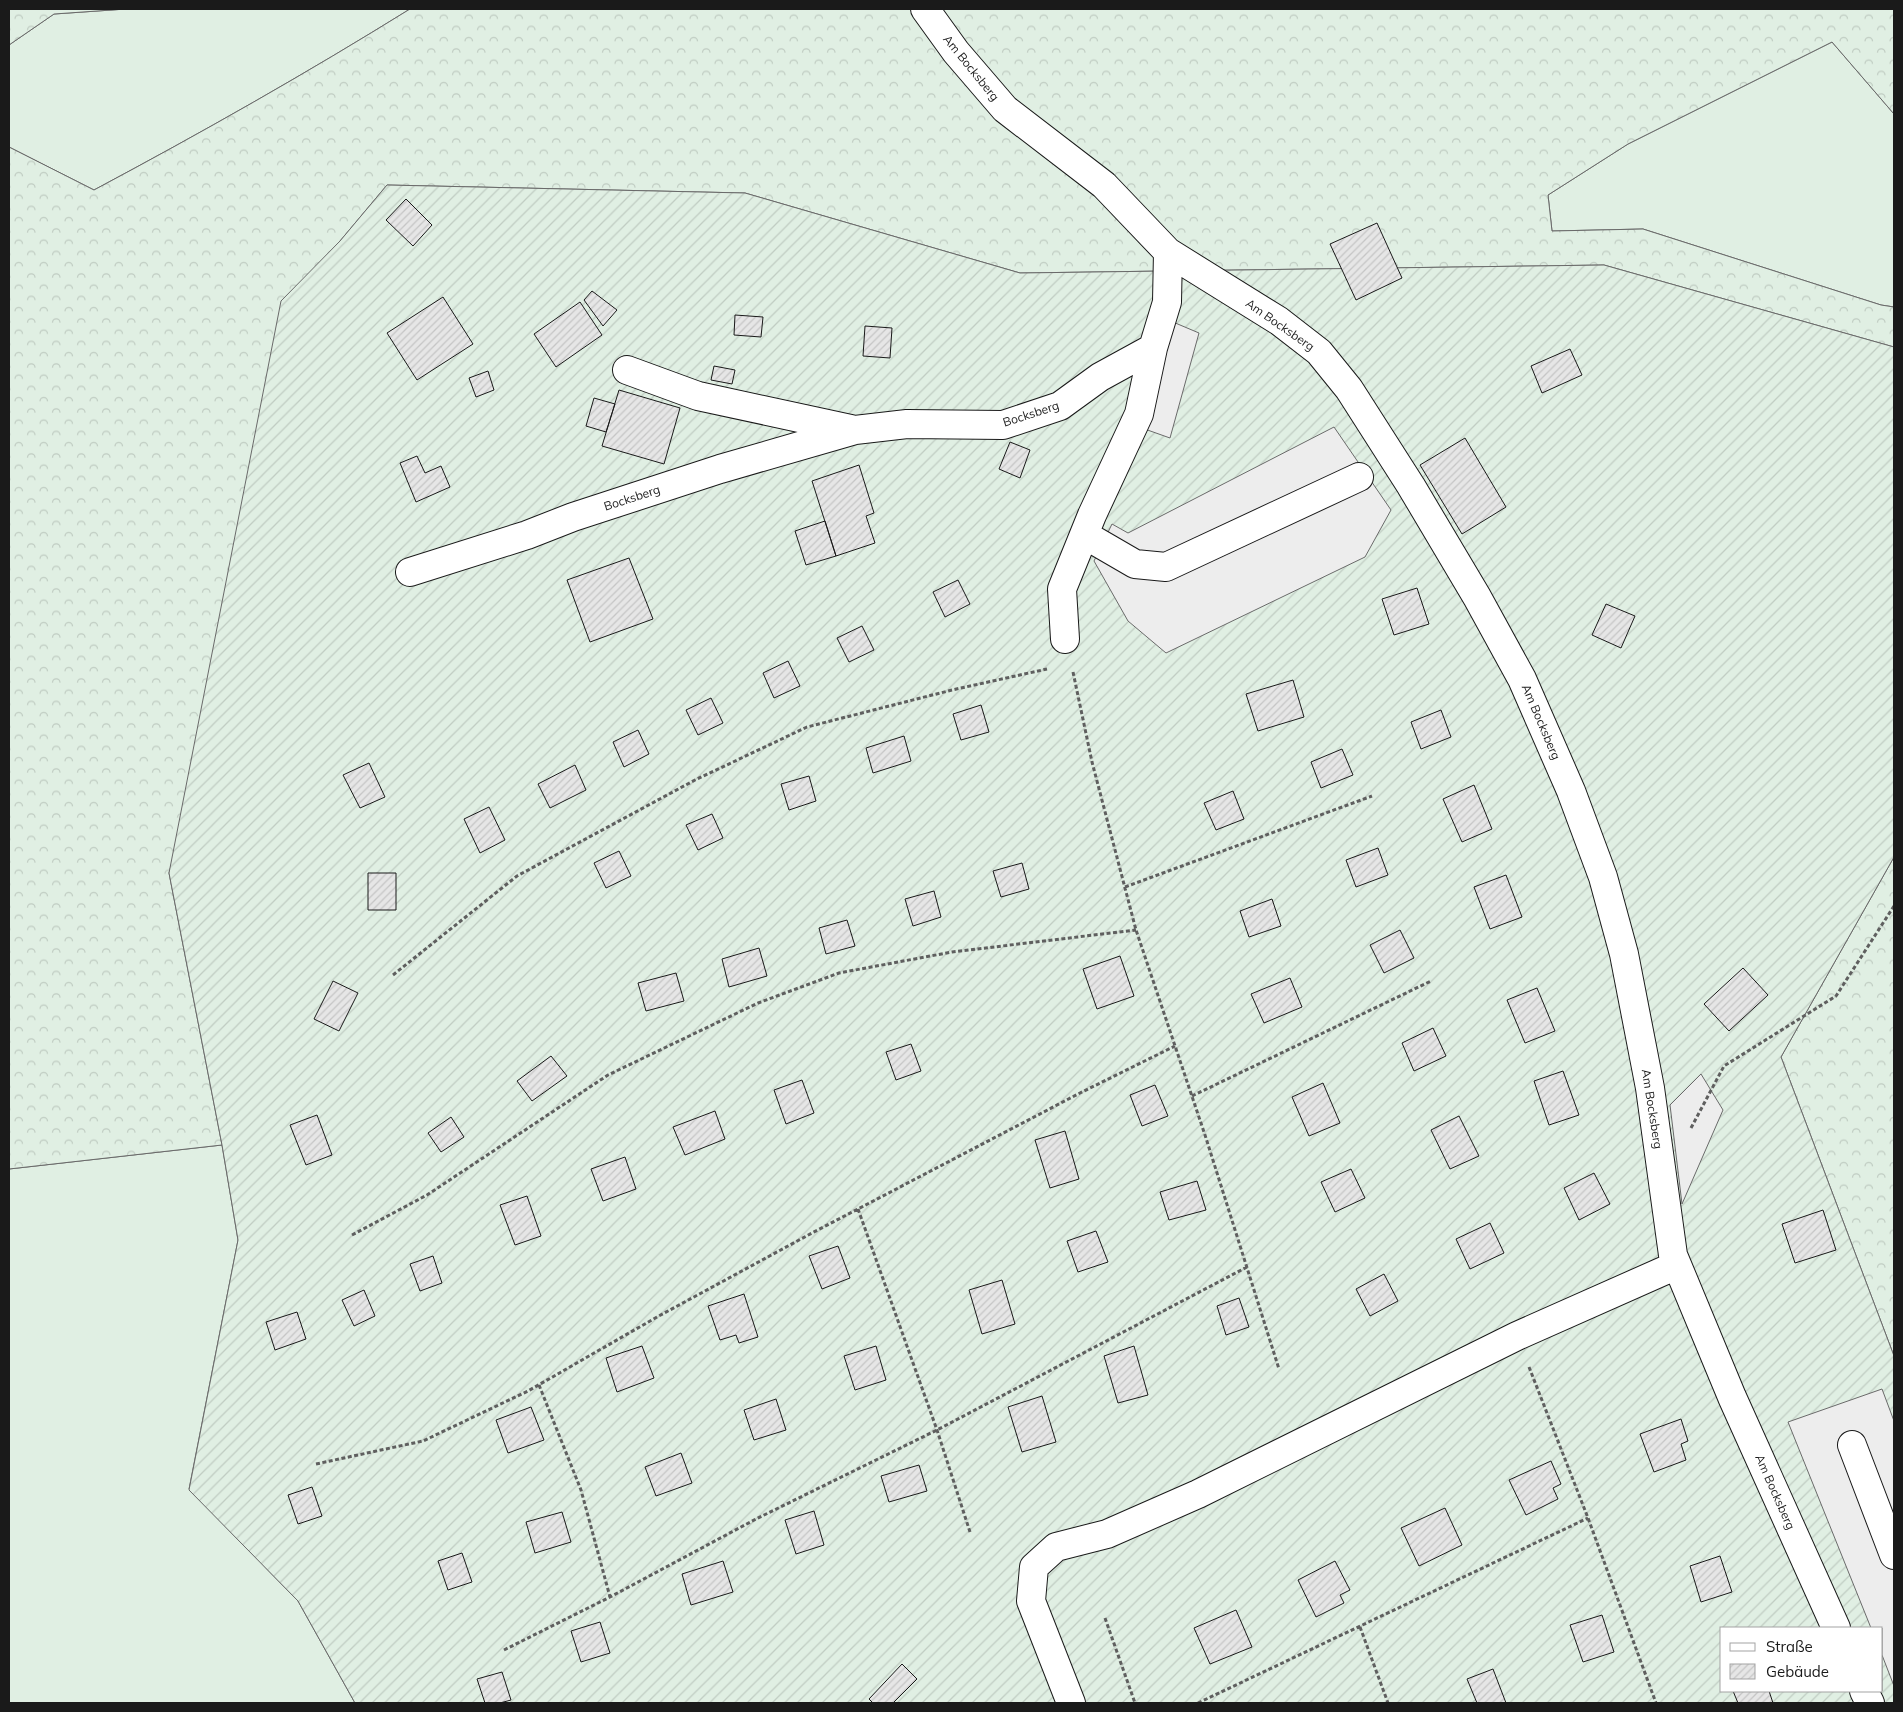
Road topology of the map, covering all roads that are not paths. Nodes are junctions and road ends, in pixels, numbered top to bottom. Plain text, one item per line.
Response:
1 (925, 9) edge
2 (1168, 252) junction
3 (1153, 348) junction
4 (627, 370) dead end
5 (855, 430) junction
6 (1359, 477) dead end
7 (1085, 535) junction
8 (410, 572) dead end
9 (1068, 652) road end
10 (1677, 1265) junction
11 (1852, 1445) dead end
12 (1894, 1555) edge
13 (1836, 1627) edge
14 (1071, 1703) edge

1 - 2 street, Am Bocksberg
2 - 3 street
2 - 10 street, Am Bocksberg
3 - 5 street, Bocksberg
3 - 7 street
4 - 5 street, Bocksberg
5 - 8 street, Bocksberg
6 - 7 street
7 - 9 street
10 - 13 street, Am Bocksberg
10 - 14 street
11 - 12 street

